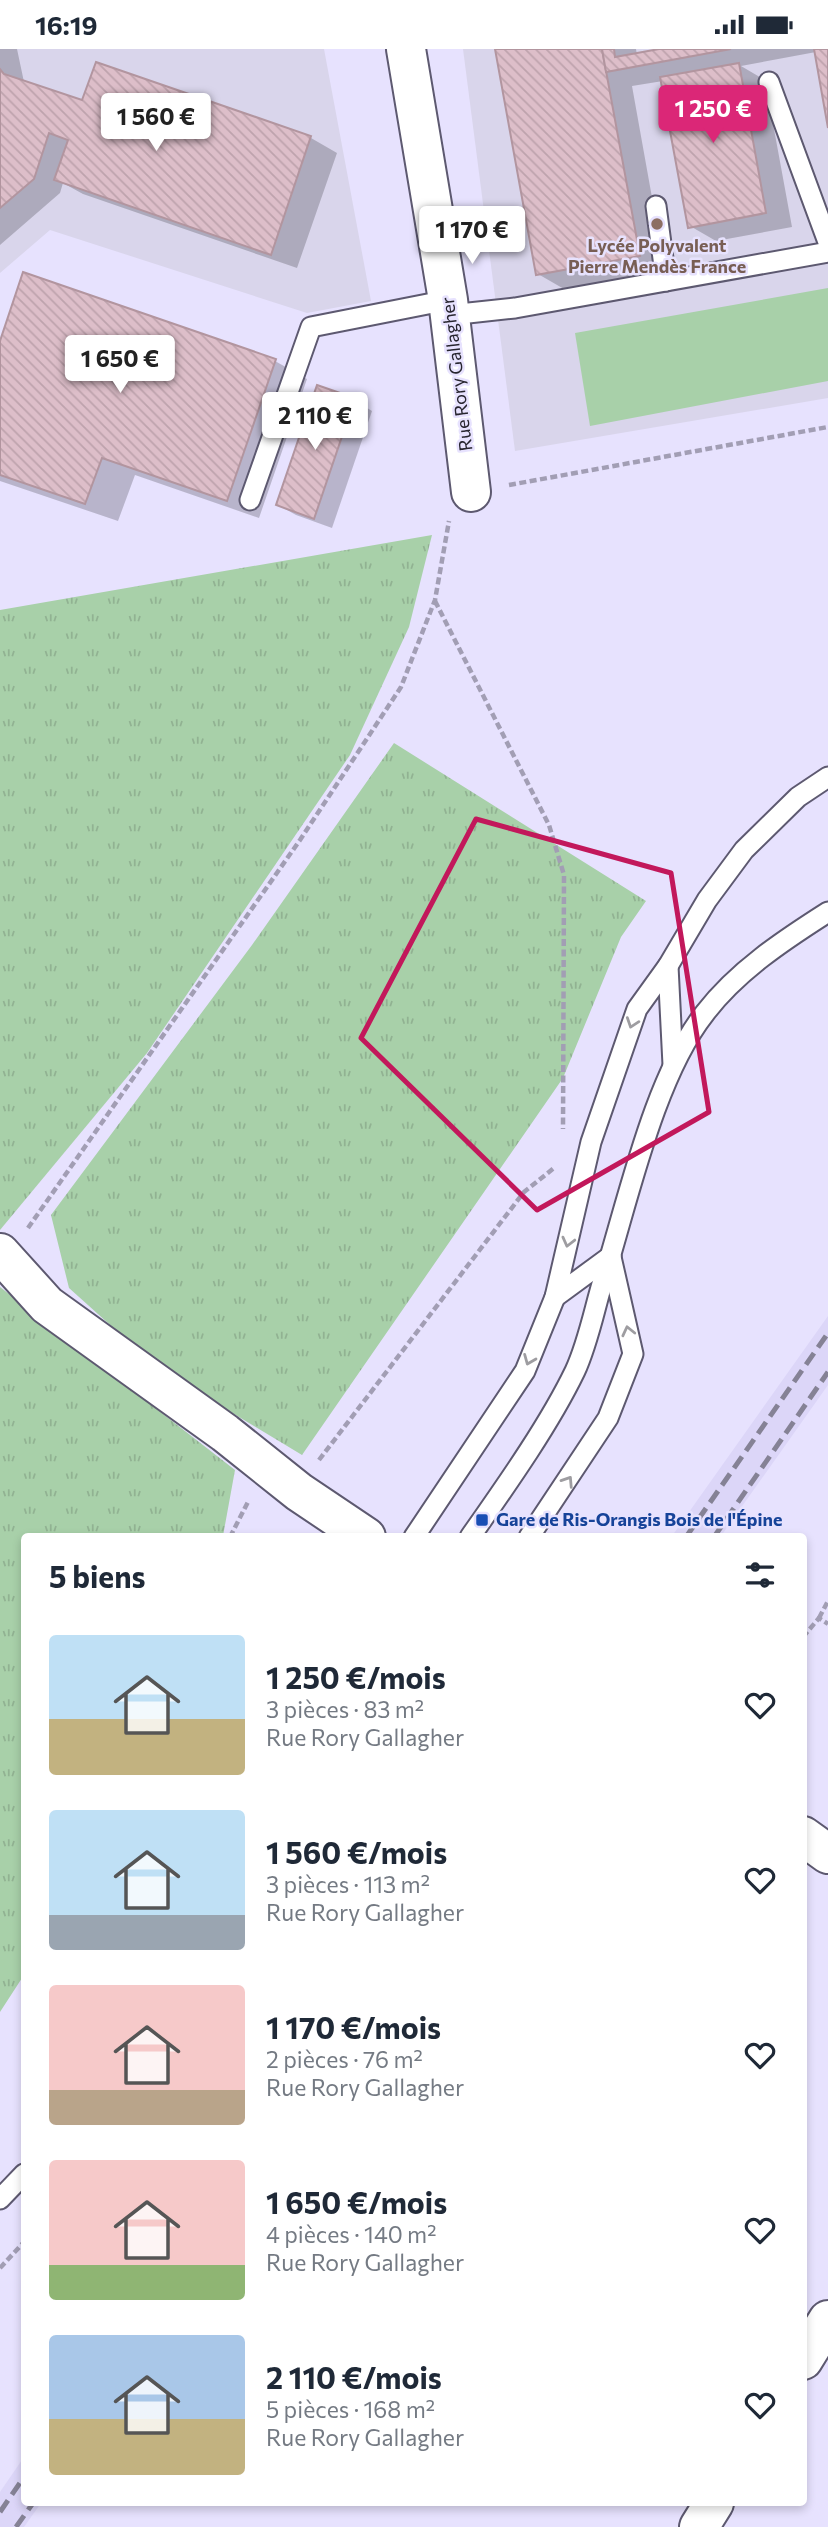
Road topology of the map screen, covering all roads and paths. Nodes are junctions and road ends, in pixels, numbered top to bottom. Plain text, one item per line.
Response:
1 (405, 49) edge
2 (769, 82) dead end
3 (656, 206) dead end
4 (828, 242) edge
5 (828, 252) edge
6 (666, 281) junction
7 (449, 308) junction
8 (828, 428) edge
9 (471, 492) junction
10 (250, 499) dead end
11 (435, 600) junction
12 (828, 776) edge
13 (828, 912) edge
14 (668, 966) junction
15 (673, 1066) junction
16 (564, 1133) dead end
17 (561, 1162) dead end
18 (3, 1256) edge
19 (611, 1256) junction
20 (555, 1297) junction
21 (299, 1492) junction
22 (360, 1533) edge
23 (417, 1533) edge
24 (473, 1533) edge
25 (532, 1533) edge
26 (828, 1601) edge
27 (819, 1618) junction
28 (828, 1624) edge
29 (807, 1632) edge
30 (807, 1839) edge
31 (828, 1854) edge
32 (21, 2177) edge
33 (0, 2199) edge
34 (21, 2245) edge
35 (0, 2268) edge
36 (828, 2320) edge
37 (807, 2354) edge
38 (712, 2506) edge
39 (699, 2527) edge

1 - 7 street, Rue Rory Gallagher
2 - 4 lane
3 - 6 lane
5 - 6 lane
6 - 7 lane
7 - 9 street, Rue Rory Gallagher
7 - 10 lane
8 - 9 path
9 - 11 path
11 - 16 path
11 - 18 path
12 - 14 lane
13 - 15 lane
14 - 15 lane
14 -> 20 lane
15 - 19 lane
17 - 21 path
18 - 21 street
19 - 20 lane
19 - 24 lane
25 -> 19 lane
20 -> 23 lane
21 - 22 street
26 - 27 path
27 - 28 path
27 - 29 path
30 - 31 street
32 - 33 lane
34 - 35 path
36 - 37 street
38 - 39 street

